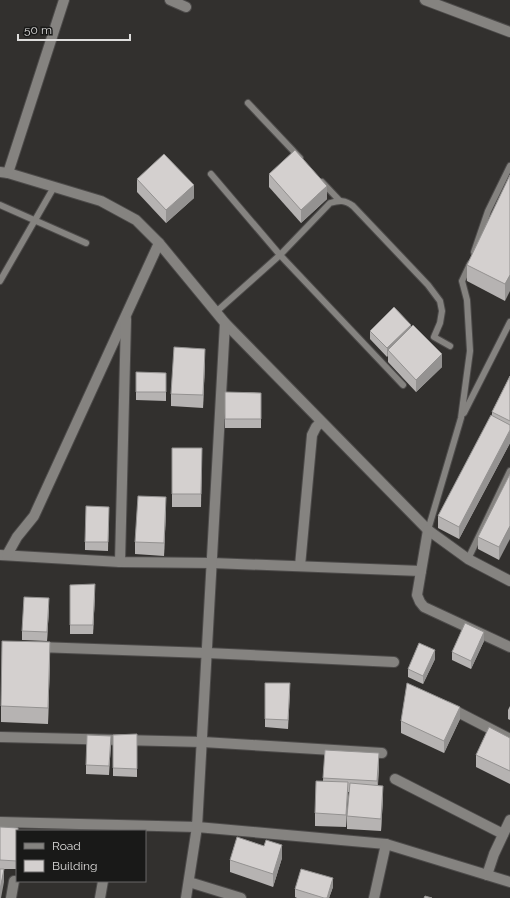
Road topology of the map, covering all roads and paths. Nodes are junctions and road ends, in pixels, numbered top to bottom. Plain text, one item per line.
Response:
1 (64, 0) edge
2 (170, 0) edge
3 (425, 0) edge
4 (186, 7) dead end
5 (510, 32) edge
6 (248, 103) dead end
7 (307, 166) edge
8 (510, 166) edge
9 (4, 172) edge
10 (211, 174) dead end
11 (318, 177) edge
12 (54, 187) junction
13 (339, 200) junction
14 (0, 205) edge
15 (35, 221) junction
16 (159, 243) junction
17 (86, 244) dead end
18 (280, 255) junction
19 (0, 281) edge
20 (216, 312) junction
21 (126, 313) junction
22 (510, 322) edge
23 (225, 323) junction
24 (450, 346) dead end
25 (402, 385) dead end
26 (461, 418) junction
27 (321, 422) junction
28 (510, 470) edge
29 (428, 530) junction
30 (4, 555) edge
31 (468, 559) junction
32 (120, 562) junction
33 (212, 563) junction
34 (300, 566) junction
35 (421, 571) junction
36 (510, 581) edge
37 (32, 647) edge
38 (510, 647) edge
39 (207, 652) junction
40 (394, 662) dead end
41 (440, 703) edge
42 (0, 737) edge
43 (510, 739) edge
44 (203, 742) junction
45 (382, 753) dead end
46 (395, 779) dead end
47 (510, 820) edge
48 (0, 822) edge
49 (197, 827) junction
50 (503, 834) junction
51 (386, 844) junction
52 (487, 875) junction
53 (14, 881) dead end
54 (103, 882) edge
55 (189, 882) junction
56 (510, 882) edge
57 (11, 898) edge
58 (100, 898) edge
59 (186, 898) edge
60 (241, 898) edge
61 (374, 898) edge

1 - 9 street
2 - 4 street
3 - 5 street
6 - 7 lane
8 - 26 lane
9 - 12 street
10 - 18 lane
11 - 13 lane
12 - 15 lane
12 - 16 street
13 - 18 lane
13 - 24 lane
14 - 15 lane
15 - 17 lane
15 - 19 lane
16 - 20 street
16 - 21 street
18 - 20 lane
18 - 25 lane
20 - 23 street
21 - 30 street
21 - 32 street
22 - 26 lane
23 - 27 street
23 - 33 street
26 - 29 lane
27 - 29 street
27 - 34 street
28 - 31 lane
29 - 31 street
29 - 35 street
30 - 32 street
31 - 36 street
32 - 33 street
33 - 34 street
33 - 39 street
34 - 35 street
35 - 38 street
37 - 39 street
39 - 40 street
39 - 44 street
41 - 43 street
42 - 44 street
44 - 45 street
44 - 49 street
46 - 50 street
47 - 50 street
48 - 49 street
49 - 51 street
49 - 55 street
50 - 52 street
51 - 52 street
51 - 61 street
52 - 56 street
53 - 57 street
54 - 58 street
55 - 59 street
55 - 60 street

